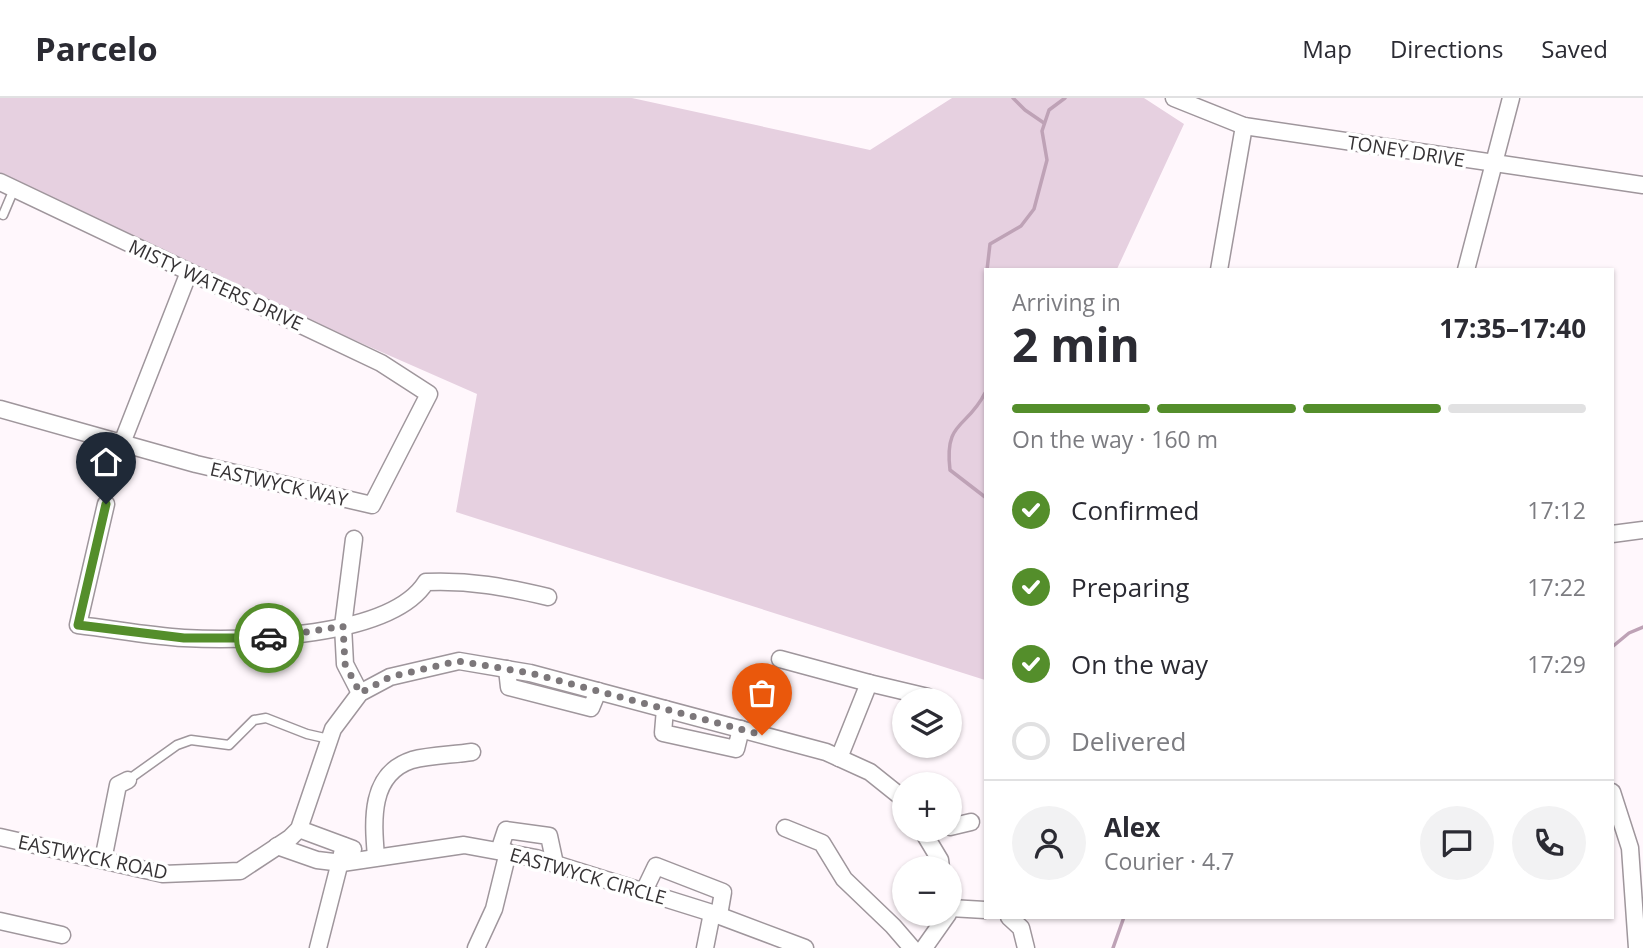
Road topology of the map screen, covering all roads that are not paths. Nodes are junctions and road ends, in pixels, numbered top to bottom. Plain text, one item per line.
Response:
1 (1174, 98) edge
2 (1511, 98) edge
3 (1244, 126) junction
4 (1492, 164) junction
5 (7, 185) edge
6 (1643, 185) edge
7 (3, 215) dead end
8 (1219, 268) edge
9 (1466, 268) edge
10 (189, 272) junction
11 (429, 394) joint
12 (0, 410) edge
13 (122, 443) junction
14 (106, 504) dead end
15 (1643, 530) edge
16 (1614, 534) edge
17 (354, 540) dead end
18 (548, 597) dead end
19 (343, 626) junction
20 (780, 659) dead end
21 (869, 683) junction
22 (892, 688) edge
23 (360, 693) junction
24 (665, 709) junction
25 (741, 729) junction
26 (329, 739) junction
27 (472, 752) dead end
28 (839, 758) junction
29 (128, 780) joint
30 (892, 790) edge
31 (1614, 798) edge
32 (971, 822) dead end
33 (962, 824) edge
34 (785, 828) dead end
35 (299, 829) junction
36 (0, 837) edge
37 (277, 846) junction
38 (344, 846) junction
39 (503, 852) junction
40 (376, 857) junction
41 (103, 860) junction
42 (342, 863) junction
43 (555, 864) junction
44 (643, 891) junction
45 (962, 909) edge
46 (984, 910) edge
47 (715, 914) junction
48 (1011, 919) edge
49 (0, 921) edge
50 (940, 926) edge
51 (62, 935) dead end
52 (801, 947) edge
53 (318, 948) edge
54 (476, 948) edge
55 (705, 948) edge
56 (912, 948) edge
57 (924, 948) edge
58 (1026, 948) edge
59 (1637, 948) edge

1 - 3 street, TONEY DRIVE
2 - 4 street
3 - 4 street, TONEY DRIVE
3 - 8 street
4 - 6 street, TONEY DRIVE
4 - 9 street
5 - 7 lane
5 - 10 street, MISTY WATERS DRIVE
10 - 11 street, MISTY WATERS DRIVE
10 - 13 street
11 - 13 street, EASTWYCK WAY
12 - 13 street, EASTWYCK WAY
14 - 19 street
15 - 16 street
17 - 19 street
18 - 19 street
19 - 23 street
20 - 21 street
21 - 22 street
21 - 28 street
23 - 24 street
23 - 26 street
24 - 25 street
24 - 25 street
25 - 28 street
26 - 29 lane
26 - 35 street
27 - 40 street
28 - 30 street
29 - 41 street
31 - 59 street
32 - 33 street
34 - 56 street
35 - 37 street, EASTWYCK ROAD
35 - 38 street, EASTWYCK CIRCLE
36 - 41 street, EASTWYCK ROAD
37 - 41 street, EASTWYCK ROAD
37 - 42 street
38 - 40 street, EASTWYCK CIRCLE
38 - 42 street
39 - 40 street, EASTWYCK CIRCLE
39 - 43 street, EASTWYCK CIRCLE
39 - 43 street
39 - 54 street
40 - 42 street
42 - 53 street
43 - 44 street, EASTWYCK CIRCLE
44 - 47 street, EASTWYCK CIRCLE
44 - 47 street
45 - 46 street
47 - 52 street, EASTWYCK CIRCLE
47 - 55 street
48 - 58 street
49 - 51 street
50 - 57 street

